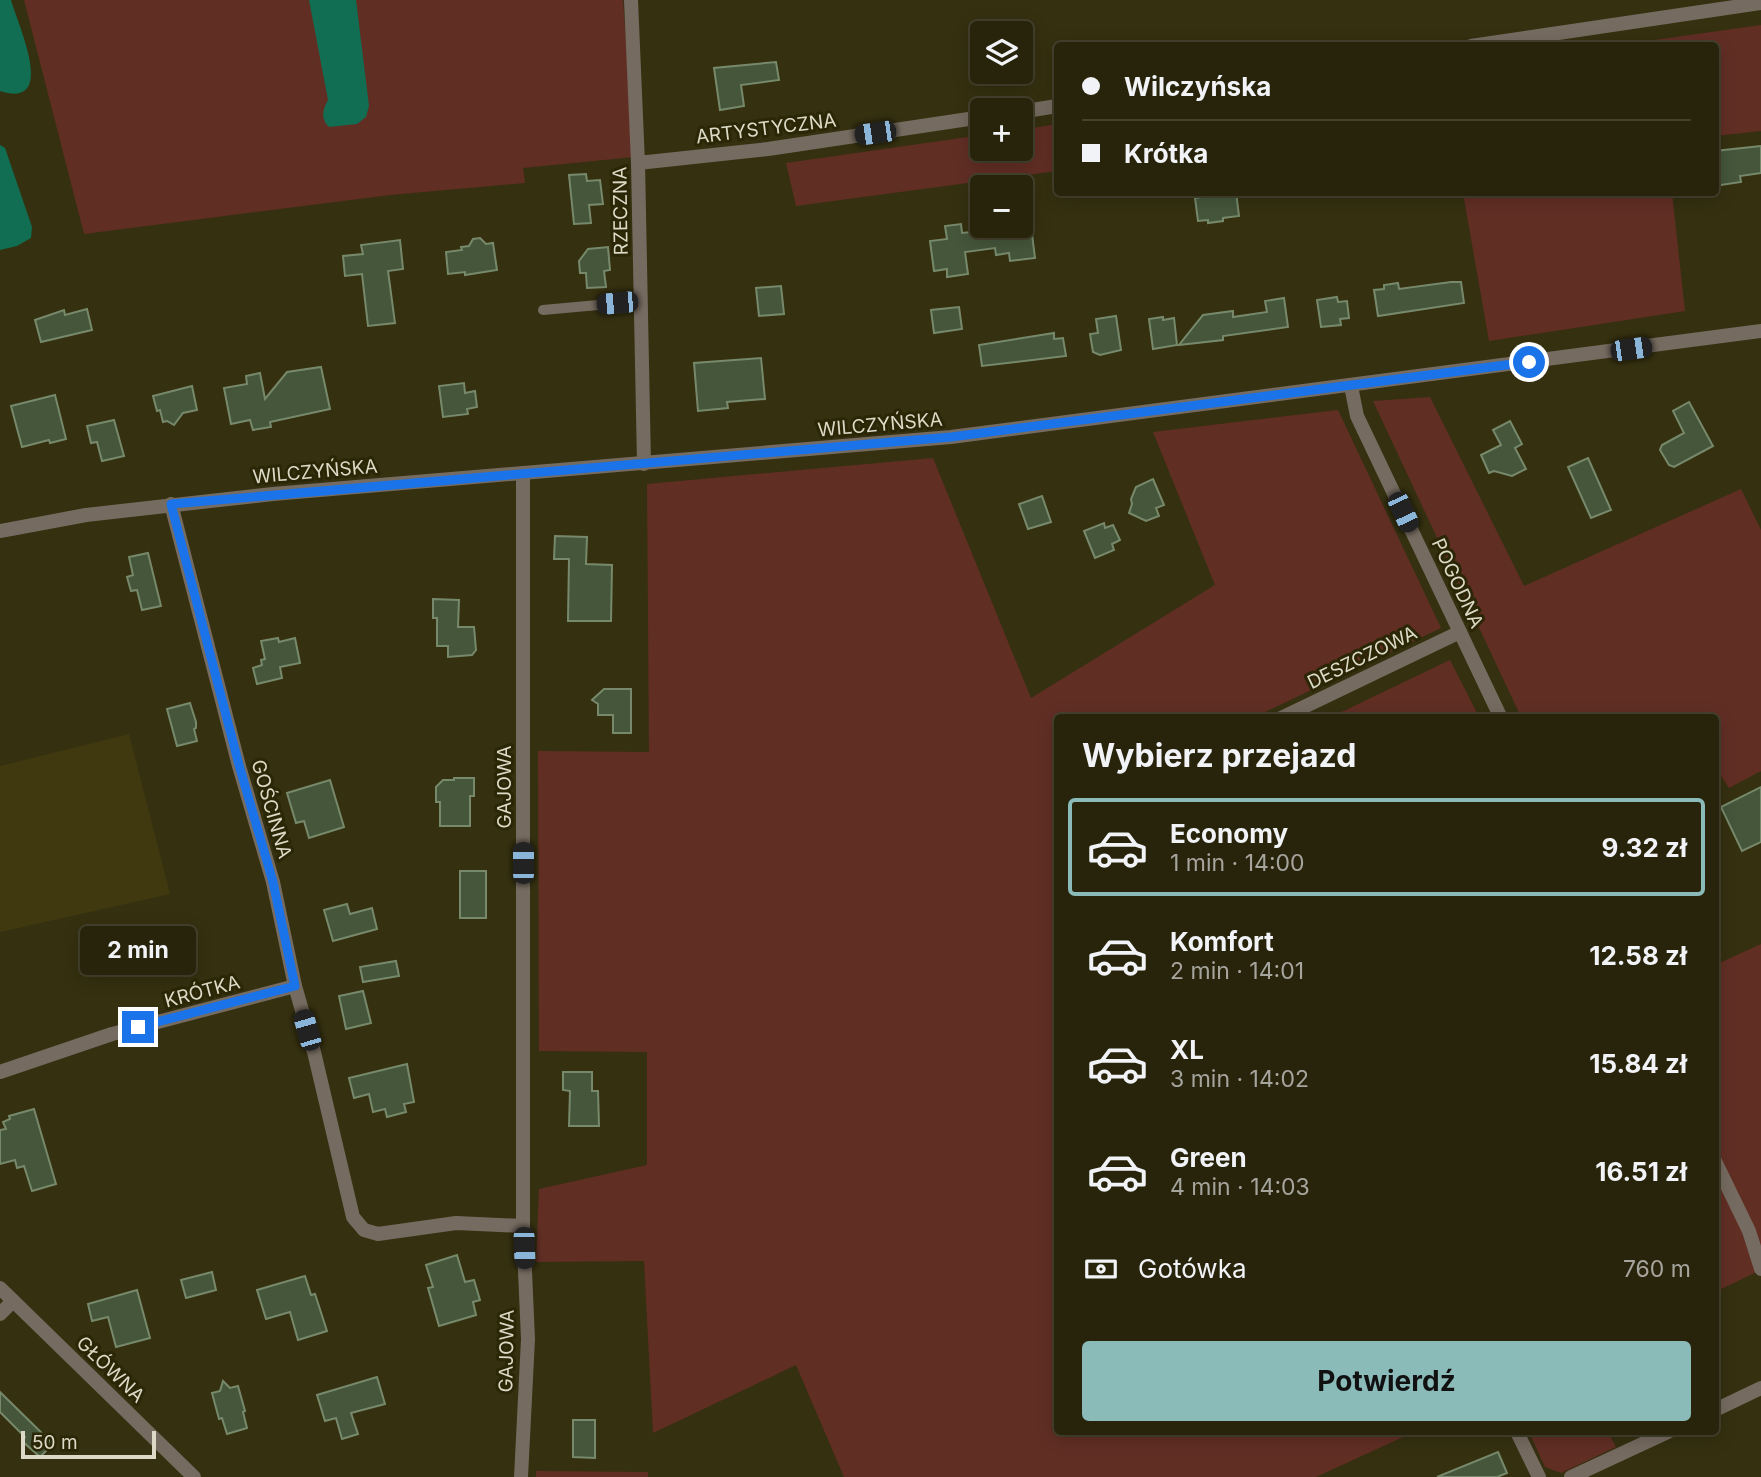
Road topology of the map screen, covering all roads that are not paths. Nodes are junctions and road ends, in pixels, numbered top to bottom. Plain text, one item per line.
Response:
1 (631, 0) edge
2 (1761, 3) edge
3 (1498, 42) edge
4 (1054, 106) edge
5 (1033, 110) edge
6 (970, 119) edge
7 (638, 163) junction
8 (642, 301) junction
9 (543, 310) dead end
10 (1761, 331) edge
11 (1351, 386) junction
12 (644, 464) junction
13 (523, 473) junction
14 (171, 504) junction
15 (0, 531) edge
16 (1460, 632) junction
17 (1290, 714) edge
18 (1499, 714) edge
19 (295, 986) junction
20 (0, 1072) edge
21 (1719, 1169) edge
22 (523, 1226) junction
23 (1761, 1269) edge
24 (0, 1288) edge
25 (13, 1301) junction
26 (0, 1314) edge
27 (1761, 1388) edge
28 (1719, 1408) edge
29 (1518, 1435) edge
30 (1662, 1435) edge
31 (194, 1477) edge
32 (521, 1477) edge
33 (1539, 1477) edge
34 (1571, 1477) edge

1 - 7 street, RZECZNA
2 - 3 street
4 - 5 street
6 - 7 street, ARTYSTYCZNA
7 - 8 street, RZECZNA
8 - 9 lane
8 - 12 street, RZECZNA
10 - 11 street, WILCZYŃSKA
11 - 12 street, WILCZYŃSKA
11 - 16 street, POGODNA
12 - 13 street, WILCZYŃSKA
13 - 14 street, WILCZYŃSKA
13 - 22 street, GAJOWA
14 - 15 street, WILCZYŃSKA
14 - 19 street, GOŚCINNA
16 - 17 street, DESZCZOWA
16 - 18 street, POGODNA
19 - 20 street, KRÓTKA
19 - 22 street, GOŚCINNA
21 - 23 street
22 - 32 street, GAJOWA
24 - 25 street, GŁÓWNA
25 - 26 street
25 - 31 street, GŁÓWNA
27 - 28 street
29 - 33 street
30 - 34 street

